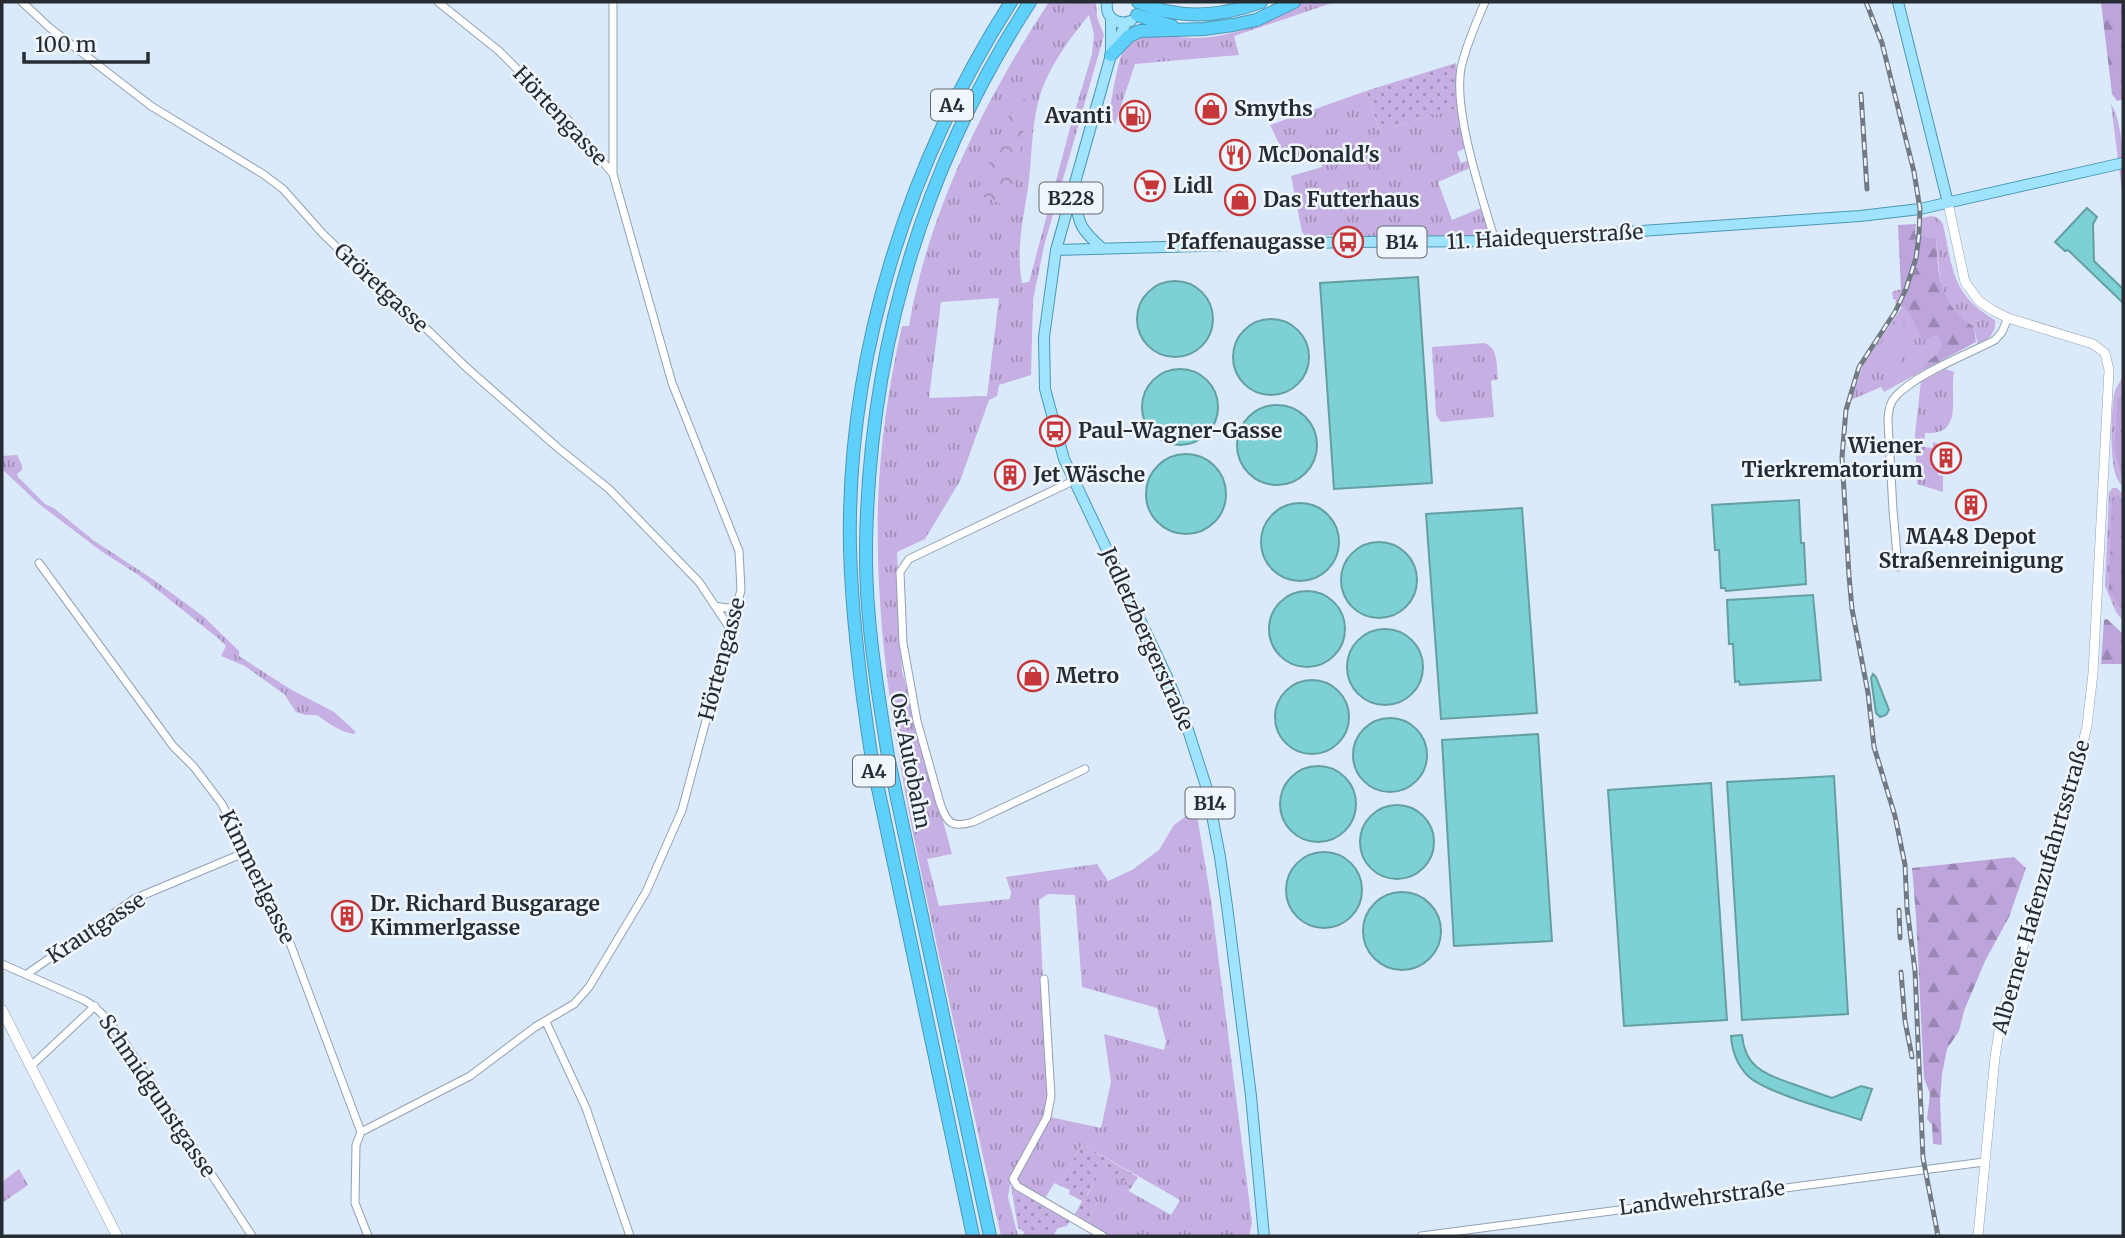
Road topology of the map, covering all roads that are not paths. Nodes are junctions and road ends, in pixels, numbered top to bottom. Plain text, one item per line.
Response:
1 (22, 2) edge
2 (438, 2) edge
3 (613, 2) edge
4 (1011, 2) edge
5 (1030, 2) edge
6 (1107, 2) edge
7 (1261, 2) edge
8 (1294, 2) edge
9 (1485, 2) edge
10 (1898, 2) edge
11 (1135, 10) edge
12 (1111, 18) junction
13 (1186, 29) junction
14 (1111, 55) junction
15 (2123, 163) edge
16 (614, 174) junction
17 (1073, 191) junction
18 (1948, 203) junction
19 (1495, 242) junction
20 (1103, 248) junction
21 (1056, 250) junction
22 (2008, 318) junction
23 (1075, 480) junction
24 (39, 563) dead end
25 (1898, 567) dead end
26 (715, 606) junction
27 (737, 607) junction
28 (731, 630) junction
29 (1085, 769) dead end
30 (246, 852) junction
31 (2, 964) edge
32 (27, 974) junction
33 (1044, 979) dead end
34 (94, 1006) junction
35 (2, 1010) edge
36 (546, 1022) junction
37 (30, 1067) junction
38 (361, 1132) junction
39 (1984, 1162) junction
40 (117, 1236) edge
41 (252, 1236) edge
42 (368, 1236) edge
43 (630, 1236) edge
44 (973, 1236) edge
45 (990, 1236) edge
46 (1102, 1236) edge
47 (1264, 1236) edge
48 (1421, 1236) edge
49 (1978, 1236) edge

1 - 26 street, Gröretgasse
2 - 16 street, Hörtengasse
3 - 16 street
4 - 44 highway, Ost Autobahn / A4
5 - 45 highway, Ost Autobahn / A4
6 - 12 main road, Jedletzbergerstraße
7 - 11 highway
8 - 13 highway
9 - 19 street
10 - 18 main road
11 - 12 main road
11 - 13 highway
11 - 14 main road, Jedletzbergerstraße / B228
12 - 14 main road, Jedletzbergerstraße / B228
13 - 14 highway
14 - 17 main road, Jedletzbergerstraße / B228
15 - 18 main road, B14
16 - 27 street, Hörtengasse
17 - 20 main road, B228
17 - 21 main road, Jedletzbergerstraße / B228
18 - 19 main road, 11. Haidequerstraße / B14
18 - 22 street
19 - 20 main road, 11. Haidequerstraße / B14
20 - 21 main road, 11. Haidequerstraße / B14
21 - 23 main road, Jedletzbergerstraße / B14
22 - 25 street
22 - 39 street, Alberner Hafenzufahrtsstraße
23 - 29 street
23 - 47 main road, Jedletzbergerstraße / B14
24 - 30 street, Kimmerlgasse
26 - 27 street
26 - 28 street, Gröretgasse
27 - 28 street, Hörtengasse
28 - 36 street, Hörtengasse
30 - 32 street, Krautgasse
30 - 38 street, Kimmerlgasse
31 - 32 street, Schmidgunstgasse
32 - 34 street, Schmidgunstgasse
33 - 46 street
34 - 37 street
34 - 41 street, Schmidgunstgasse
35 - 37 main road
36 - 38 street, Hörtengasse
36 - 43 street
37 - 40 main road
38 - 42 street, Kimmerlgasse
39 - 48 street, Landwehrstraße
39 - 49 street, Alberner Hafenzufahrtsstraße

